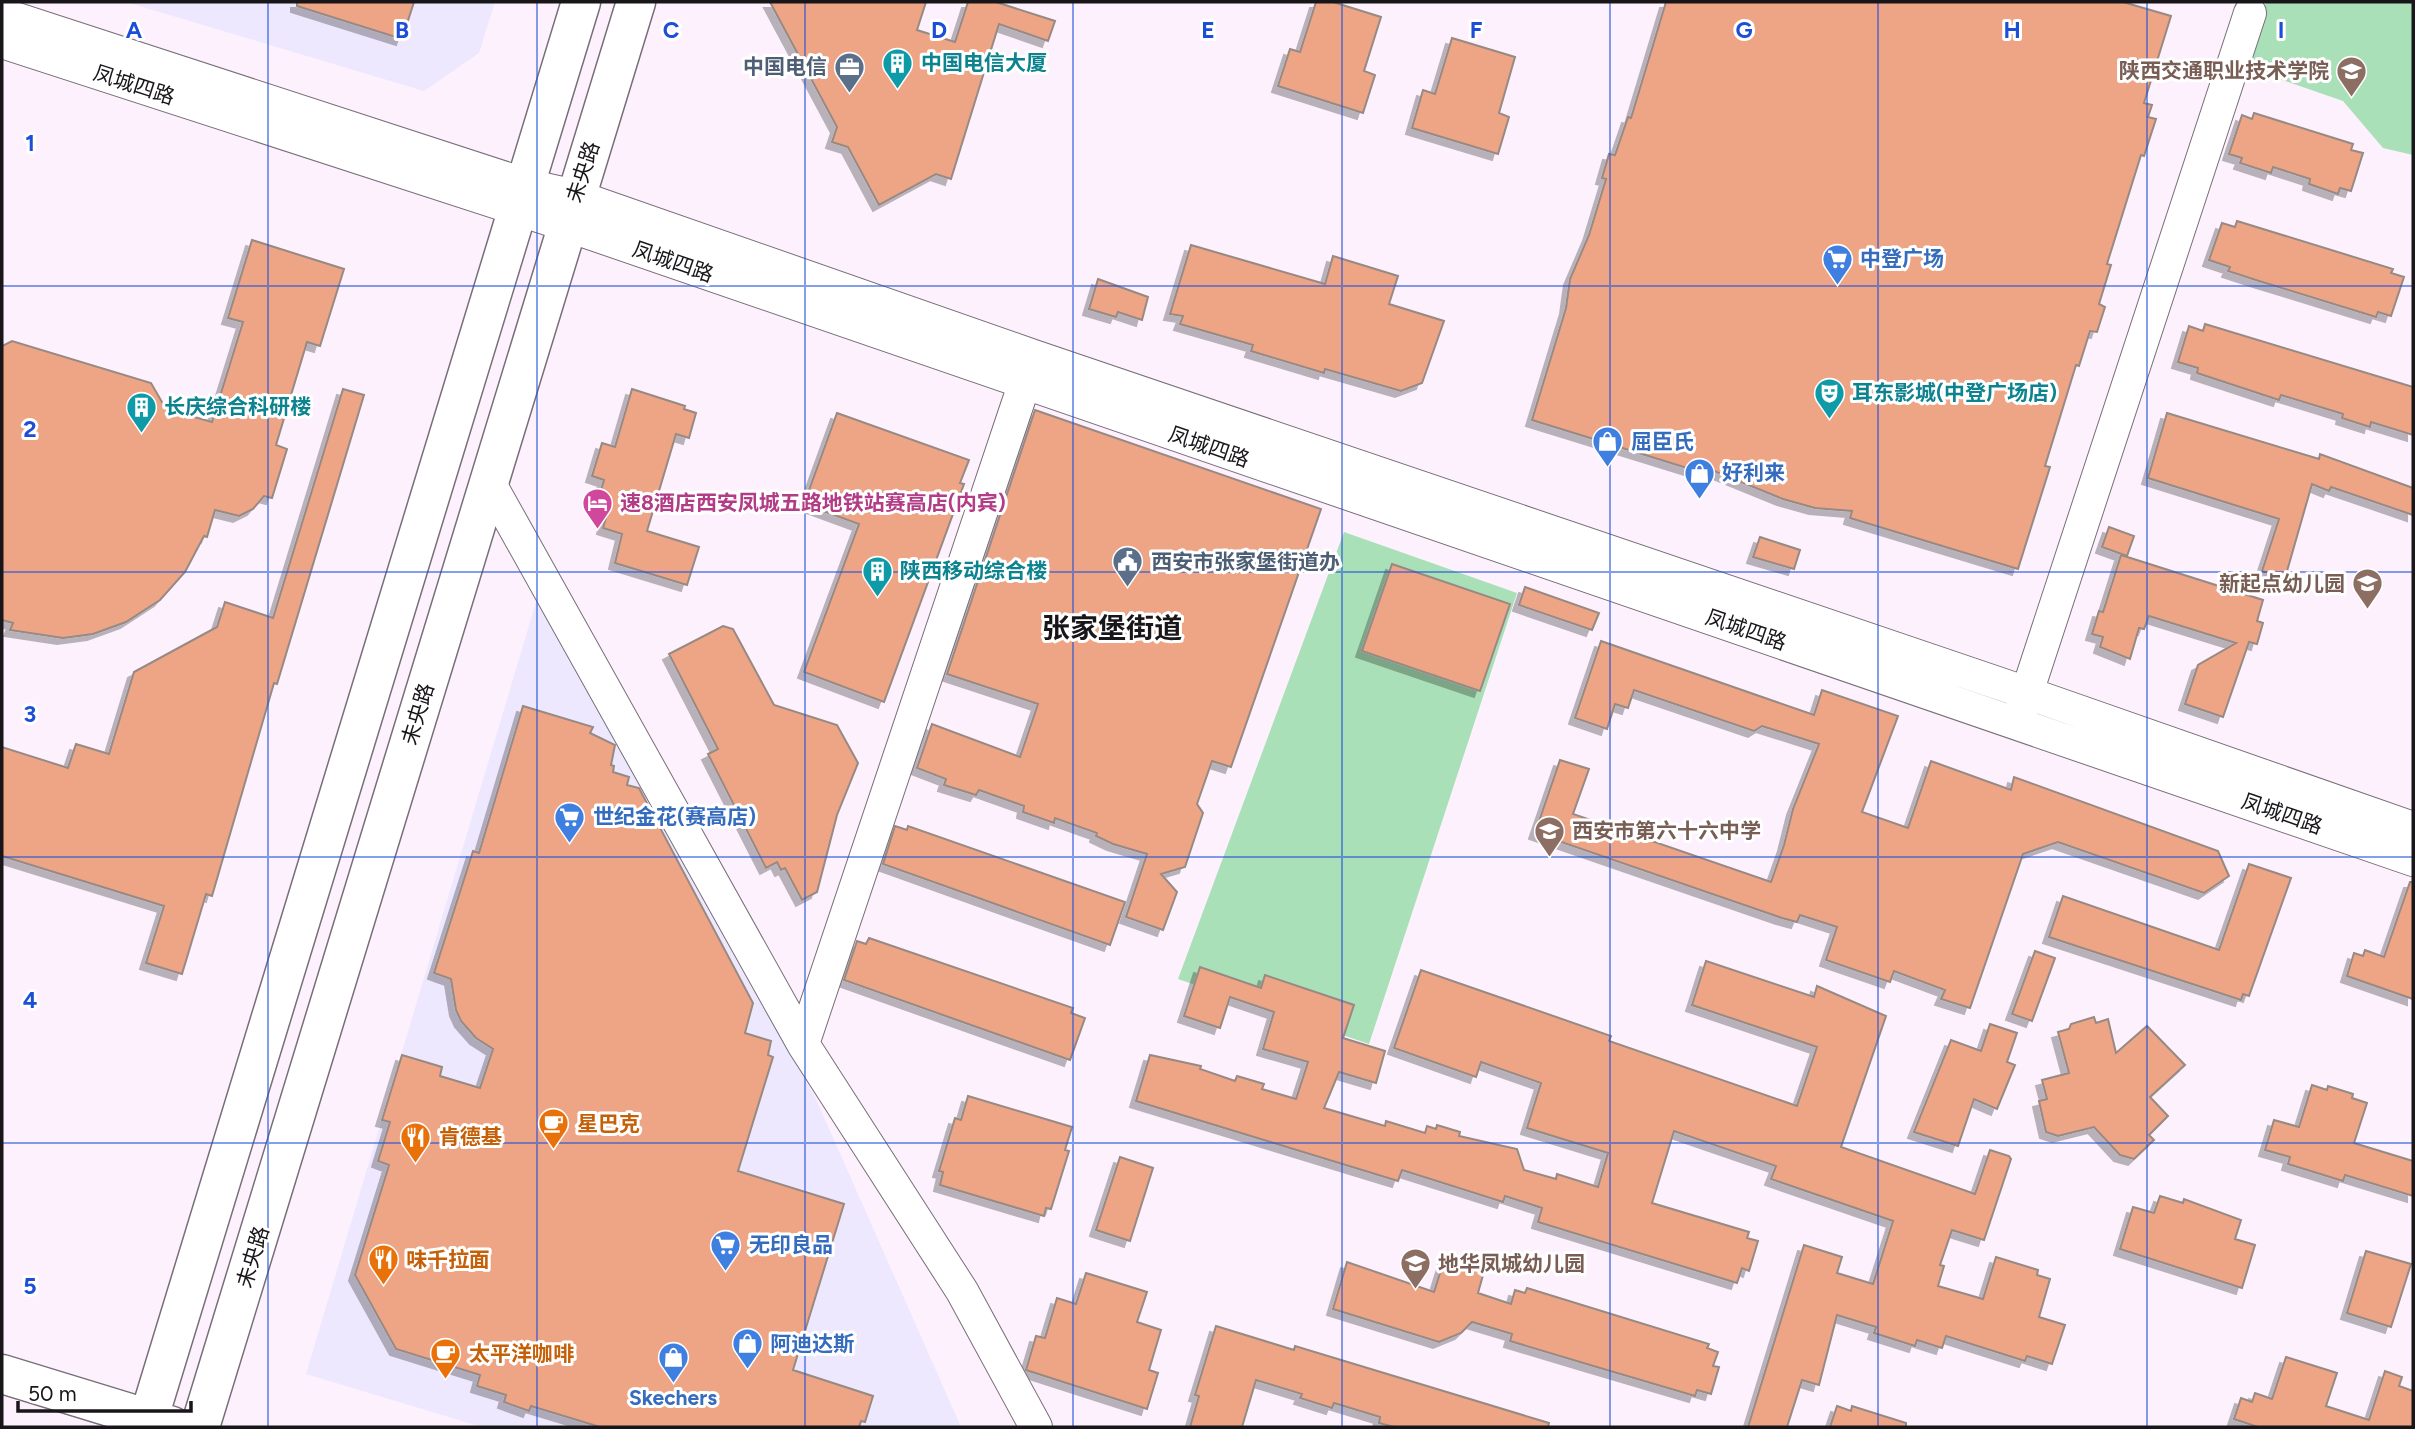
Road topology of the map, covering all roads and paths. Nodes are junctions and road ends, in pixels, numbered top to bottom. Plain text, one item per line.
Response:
1 (582, 2) edge
2 (636, 2) edge
3 (2250, 13) dead end
4 (2, 14) edge
5 (2, 42) edge
6 (523, 198) junction
7 (571, 210) junction
8 (1029, 370) junction
9 (489, 482) junction
10 (2022, 708) junction
11 (2413, 828) edge
12 (2413, 860) edge
13 (803, 1044) junction
14 (2, 1374) edge
15 (2, 1401) edge
16 (157, 1425) edge
17 (89, 1427) edge
18 (200, 1427) edge
19 (1036, 1427) edge

1 - 6 main road
2 - 7 main road, 未央路
3 - 10 street
4 - 6 street, 凤城四路
5 - 6 street, 凤城四路
6 - 7 street, 凤城四路
6 - 16 main road
7 - 8 street, 凤城四路
7 - 9 main road, 未央路
8 - 10 street, 凤城四路
8 - 13 street
9 - 13 street
9 - 18 main road, 未央路
10 - 11 street, 凤城四路
10 - 12 street, 凤城四路
13 - 19 street
14 - 16 main road
15 - 17 main road

